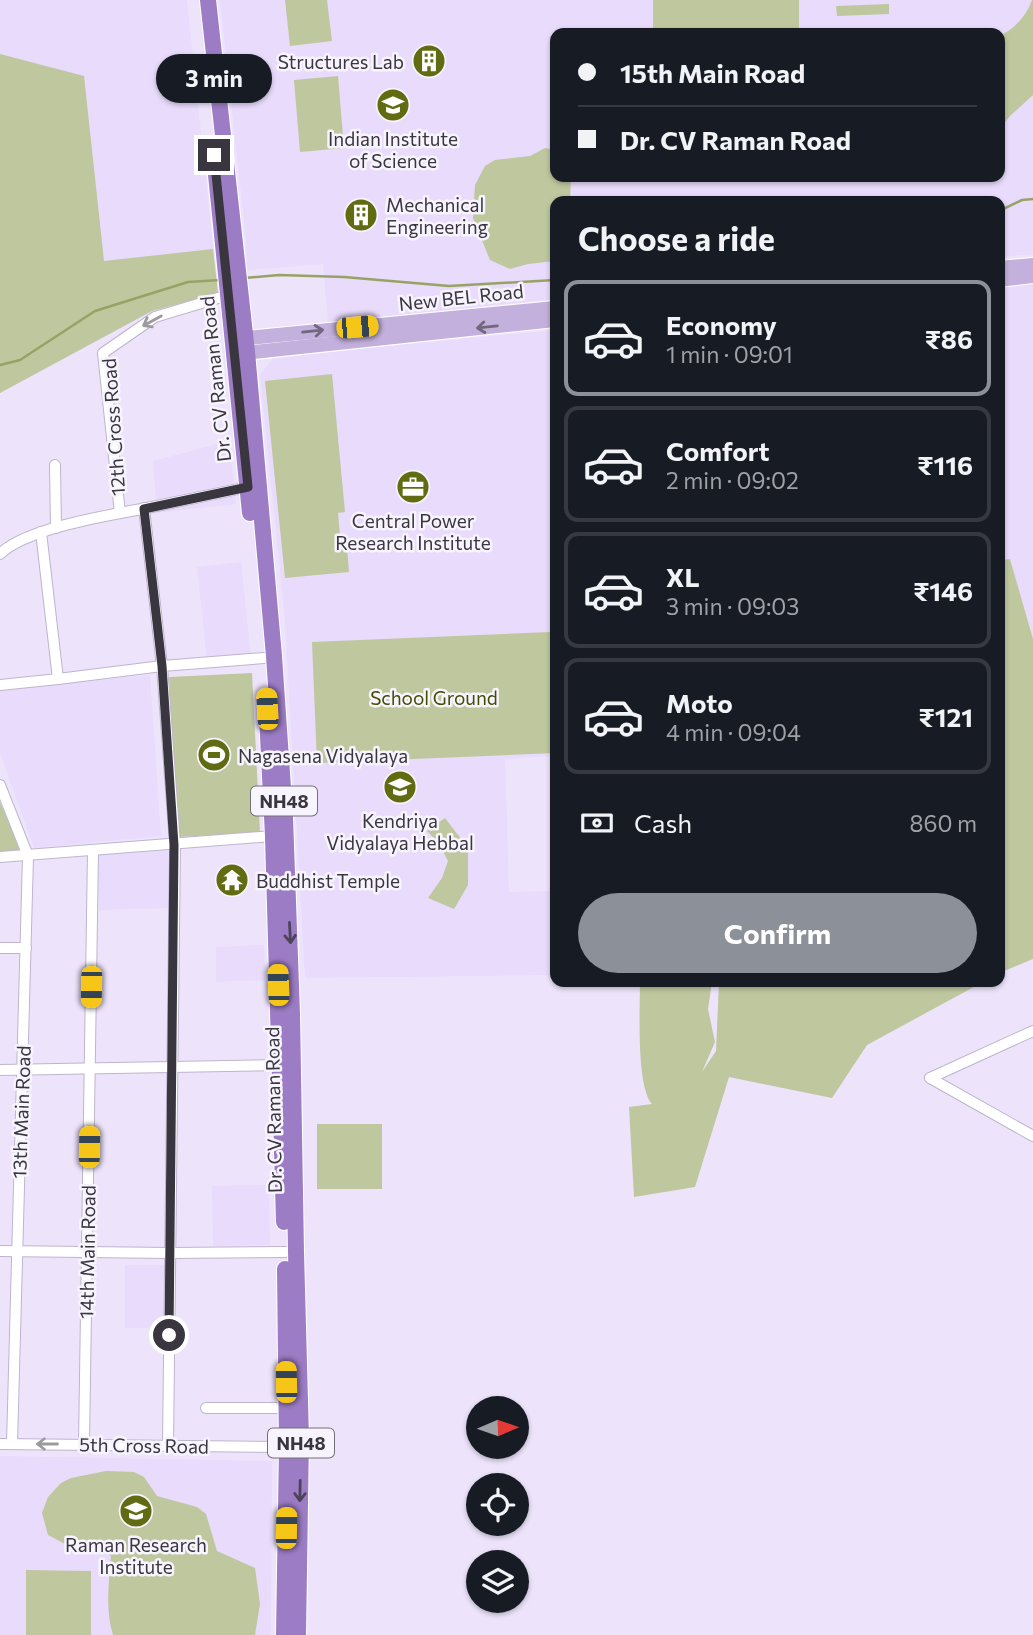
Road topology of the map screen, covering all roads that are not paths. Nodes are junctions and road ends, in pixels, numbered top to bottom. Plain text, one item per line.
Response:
1 (199, 0) edge
2 (208, 0) edge
3 (1033, 264) edge
4 (1005, 267) edge
5 (1033, 276) edge
6 (1005, 279) edge
7 (231, 282) junction
8 (550, 309) edge
9 (550, 320) edge
10 (239, 346) junction
11 (55, 466) dead end
12 (242, 488) junction
13 (144, 509) junction
14 (120, 513) junction
15 (56, 528) junction
16 (41, 532) junction
17 (0, 554) edge
18 (264, 658) junction
19 (162, 666) junction
20 (58, 678) junction
21 (0, 685) edge
22 (0, 785) edge
23 (273, 836) junction
24 (174, 845) junction
25 (93, 851) junction
26 (28, 856) junction
27 (0, 858) edge
28 (0, 948) edge
29 (26, 948) junction
30 (1033, 1031) edge
31 (280, 1065) junction
32 (172, 1067) junction
33 (90, 1068) junction
34 (22, 1069) junction
35 (0, 1070) edge
36 (1033, 1136) edge
37 (0, 1251) edge
38 (17, 1251) junction
39 (87, 1252) junction
40 (285, 1252) junction
41 (170, 1253) junction
42 (206, 1408) dead end
43 (287, 1408) junction
44 (6, 1444) edge
45 (84, 1444) junction
46 (168, 1445) junction
47 (287, 1447) junction
48 (284, 1635) edge
49 (298, 1635) edge

1 - 7 highway, Dr. CV Raman Road / NH48
2 - 7 highway, Dr. CV Raman Road / NH48
3 - 4 main road
5 - 6 main road
7 - 10 highway, Dr. CV Raman Road / NH48
7 -> 14 street, 12th Cross Road
10 -> 8 main road, New BEL Road
9 -> 10 main road, New BEL Road
10 - 12 highway, Dr. CV Raman Road / NH48
10 -> 49 highway, Dr. CV Raman Road / NH48
11 - 15 street
12 - 13 street
12 - 18 highway, Dr. CV Raman Road / NH48
13 - 14 street
13 - 19 street
14 - 15 street
15 - 16 street
16 - 17 street
16 - 20 street
18 - 19 street
18 - 23 highway, Dr. CV Raman Road / NH48
19 - 20 street
19 - 24 street
20 - 21 street
22 - 26 street, 13th Main Road
23 - 24 street
23 - 31 highway, Dr. CV Raman Road / NH48
24 - 25 street
24 - 32 street
25 - 26 street
25 - 33 street, 14th Main Road
26 - 27 street
26 - 29 street, 13th Main Road
28 - 29 street
29 - 34 street, 13th Main Road
30 - 36 street
31 - 32 street
31 - 40 highway, Dr. CV Raman Road / NH48
32 - 33 street
32 - 41 street
33 - 34 street
33 - 39 street, 14th Main Road
34 - 35 street
34 - 38 street, 13th Main Road
37 - 38 street
38 - 39 street
38 - 44 street, 13th Main Road
39 - 41 street
39 - 45 street, 14th Main Road
40 - 41 street
40 - 43 highway, Dr. CV Raman Road / NH48
41 - 46 street
42 - 43 street
43 - 47 highway, Dr. CV Raman Road / NH48
45 -> 44 street, 5th Cross Road
45 - 46 street, 5th Cross Road
46 - 47 street, 5th Cross Road
47 - 48 highway, Dr. CV Raman Road / NH48

